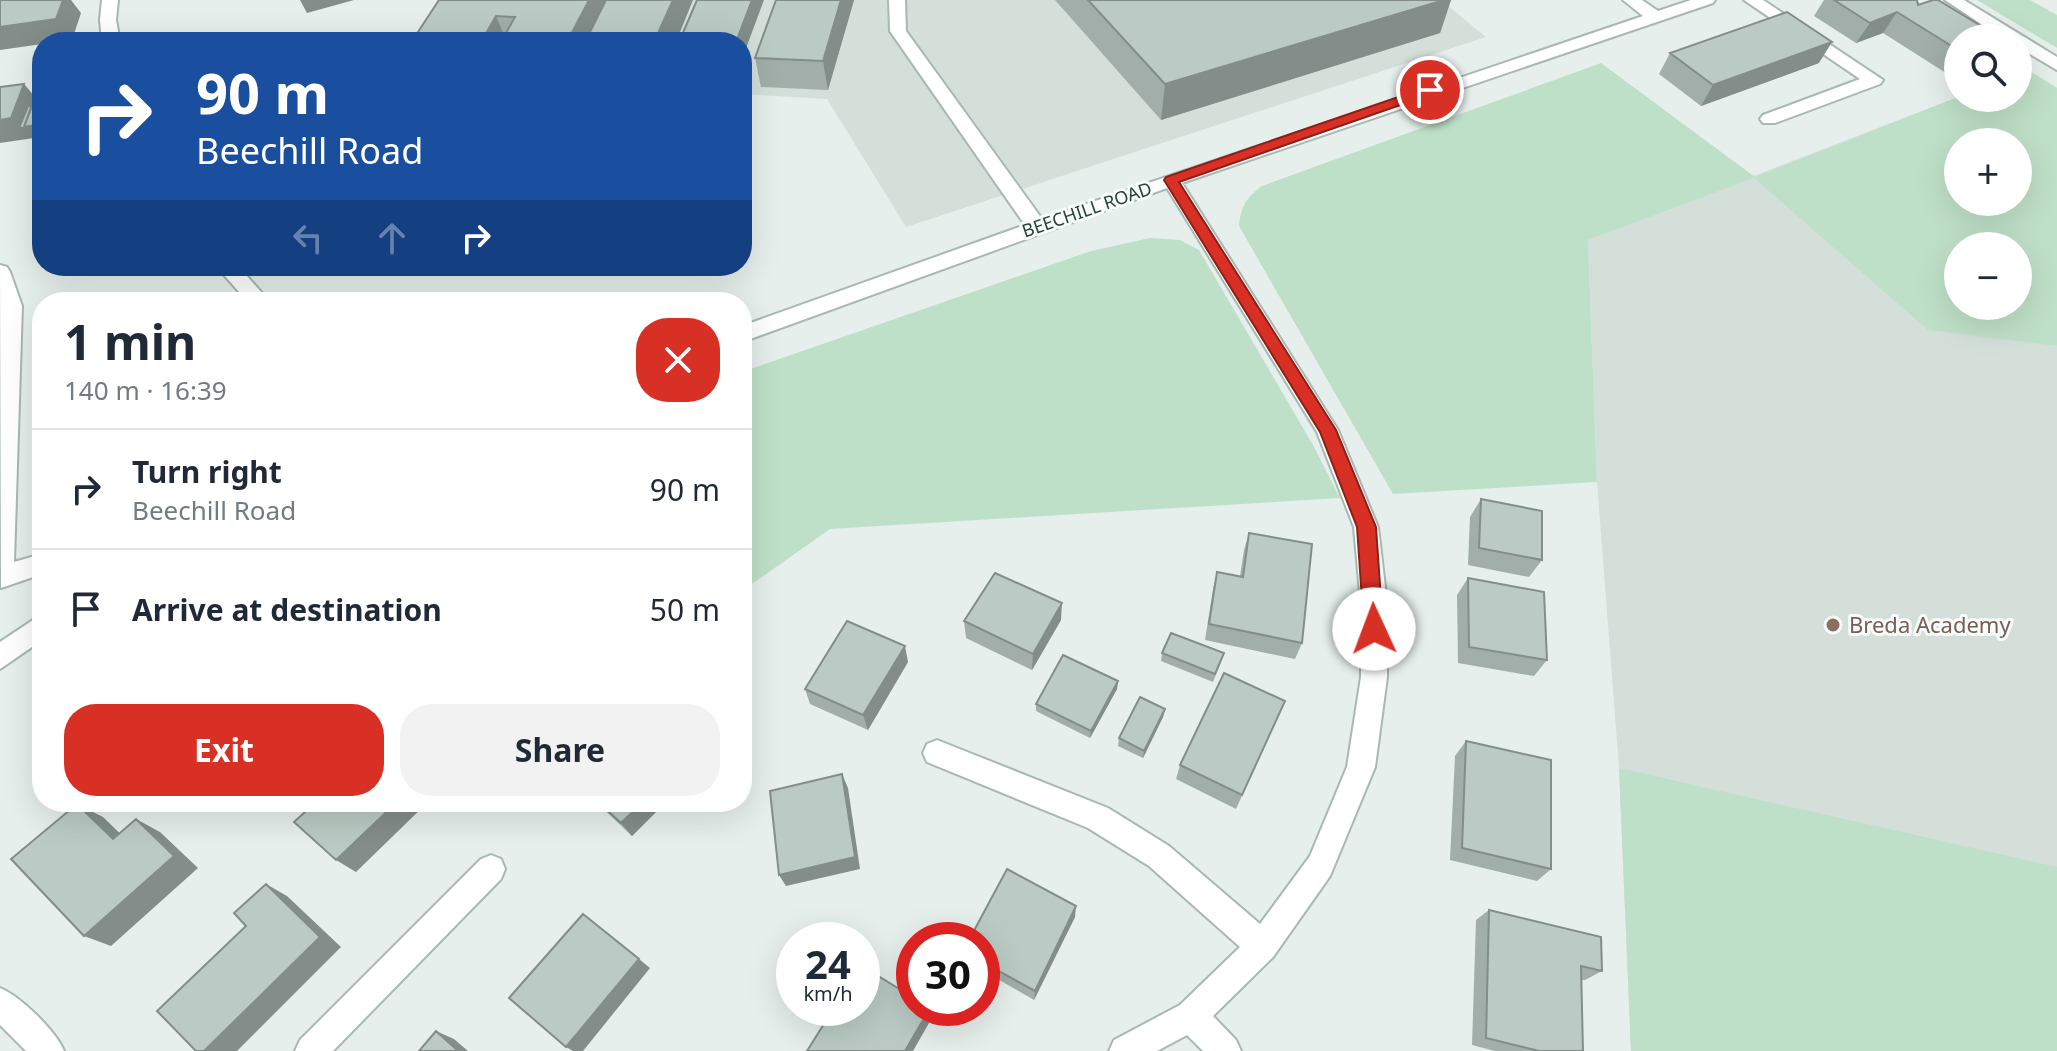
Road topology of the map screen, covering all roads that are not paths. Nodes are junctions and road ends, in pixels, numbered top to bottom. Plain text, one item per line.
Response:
1 (110, 0) edge
2 (897, 0) edge
3 (1631, 0) edge
4 (1707, 0) edge
5 (1752, 0) edge
6 (1953, 0) edge
7 (1656, 17) junction
8 (1992, 24) edge
9 (110, 32) edge
10 (2032, 49) edge
11 (2057, 65) edge
12 (1769, 119) dead end
13 (1171, 180) junction
14 (1037, 227) junction
15 (0, 272) edge
16 (235, 276) edge
17 (251, 292) edge
18 (752, 330) edge
19 (32, 567) edge
20 (0, 577) edge
21 (32, 633) edge
22 (0, 657) edge
23 (937, 753) dead end
24 (491, 869) dead end
25 (1262, 946) junction
26 (0, 1003) edge
27 (1191, 1016) junction
28 (48, 1051) edge
29 (311, 1051) edge
30 (1125, 1051) edge
31 (1225, 1051) edge

1 - 9 street
2 - 14 street
3 - 7 street
4 - 7 street, BEECHILL ROAD
5 - 12 street
6 - 8 street
7 - 13 street, BEECHILL ROAD
10 - 11 street
13 - 14 street, BEECHILL ROAD
13 - 25 street
14 - 18 street, BEECHILL ROAD
15 - 20 street
16 - 17 street
19 - 20 street
21 - 22 street
23 - 25 street
24 - 29 street
25 - 27 street
26 - 28 street
27 - 30 street
27 - 31 street

